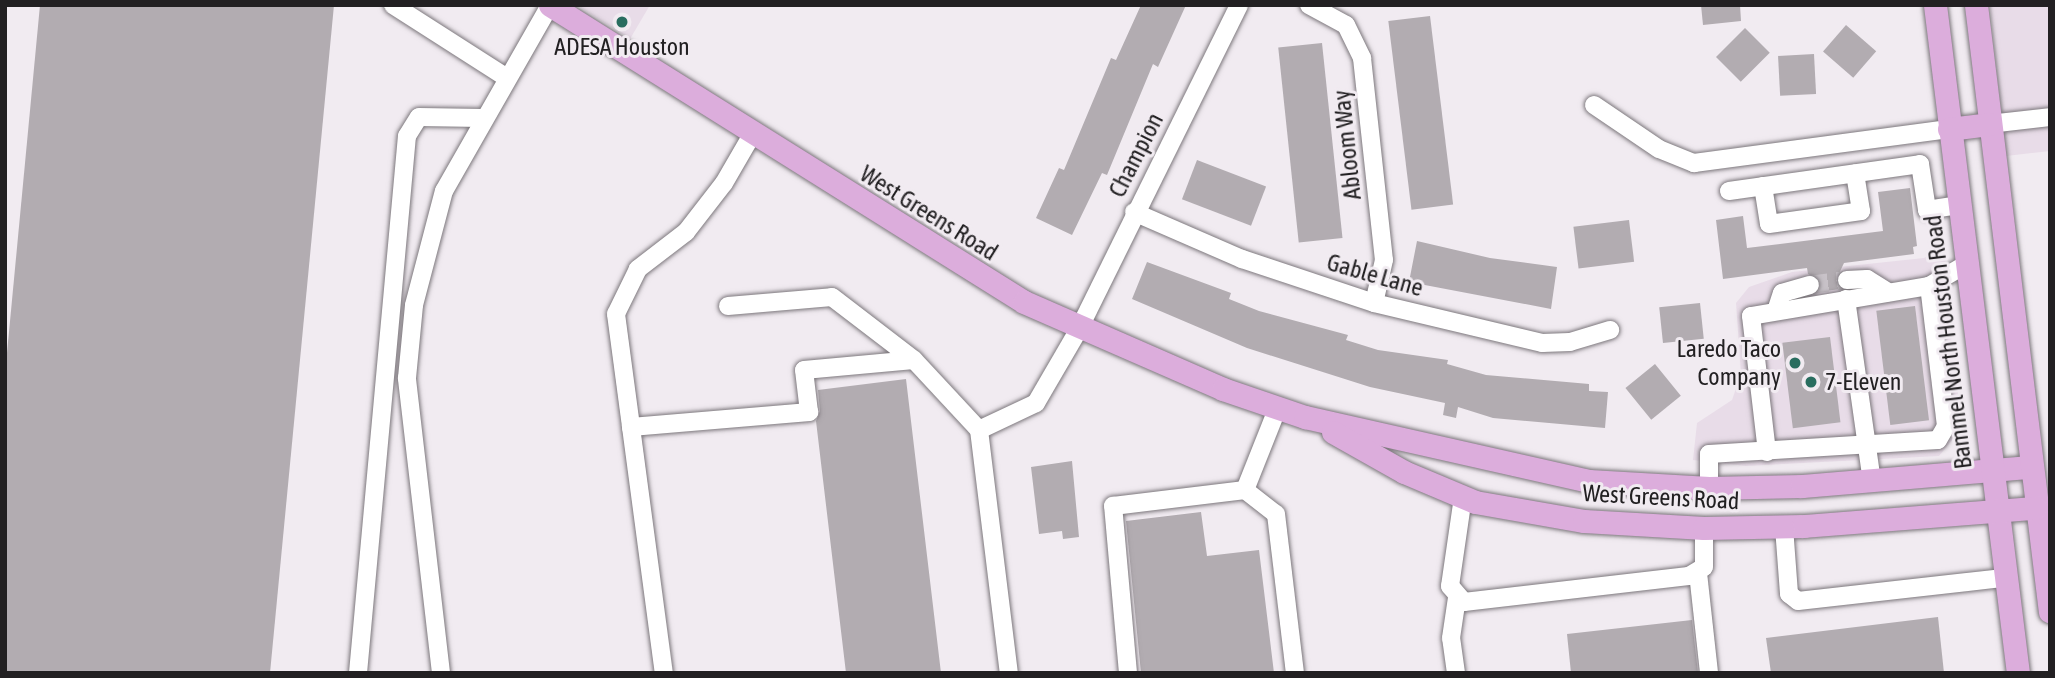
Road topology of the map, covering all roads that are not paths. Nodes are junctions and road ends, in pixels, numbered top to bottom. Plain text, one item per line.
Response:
1 (393, 5) edge
2 (550, 5) edge
3 (1239, 5) edge
4 (1309, 5) edge
5 (1935, 5) edge
6 (1976, 5) edge
7 (507, 78) junction
8 (1594, 105) dead end
9 (2050, 117) edge
10 (483, 118) junction
11 (1989, 124) junction
12 (1949, 129) junction
13 (753, 133) junction
14 (1855, 173) junction
15 (1763, 186) junction
16 (1729, 191) dead end
17 (1958, 205) junction
18 (1134, 212) junction
19 (1965, 265) junction
20 (1847, 280) tunnel mouth
21 (1810, 285) tunnel mouth
22 (1929, 286) junction
23 (1888, 292) junction
24 (1846, 299) junction
25 (1374, 303) junction
26 (728, 306) dead end
27 (1776, 311) junction
28 (1079, 329) junction
29 (1610, 330) dead end
30 (914, 360) junction
31 (385, 376) junction
32 (407, 378) junction
33 (1278, 407) junction
34 (1306, 416) junction
35 (631, 427) junction
36 (979, 430) junction
37 (1867, 447) junction
38 (1766, 452) junction
39 (2030, 467) junction
40 (1990, 472) junction
41 (1872, 481) junction
42 (1709, 488) junction
43 (1245, 490) junction
44 (1463, 497) junction
45 (2035, 508) junction
46 (1995, 513) junction
47 (1784, 527) junction
48 (1704, 528) junction
49 (1698, 573) junction
50 (2004, 578) junction
51 (1457, 598) junction
52 (2049, 599) edge
53 (358, 673) edge
54 (441, 673) edge
55 (664, 673) edge
56 (1009, 673) edge
57 (1128, 673) edge
58 (1295, 673) edge
59 (1455, 673) edge
60 (1709, 673) edge
61 (2018, 673) edge

1 - 7 street
2 - 7 street
2 - 13 main road, West Greens Road
3 - 18 street, Champion
4 - 25 street, Abloom Way
5 - 12 main road, Bammel North Houston Road
6 - 11 main road
7 - 10 street
8 - 12 street
9 - 11 street
10 - 31 street
10 - 32 street
11 - 12 main road
11 - 39 main road
12 - 17 main road, Bammel North Houston Road
13 - 28 main road, West Greens Road
13 - 35 street
14 - 15 street
14 - 15 street
14 - 17 street
15 - 16 street
17 - 19 main road, Bammel North Houston Road
18 - 25 street, Gable Lane
18 - 28 street, Champion
19 - 22 street
19 - 40 main road, Bammel North Houston Road
20 - 23 street
21 - 27 street
22 - 23 street
22 - 37 street
23 - 24 street
24 - 27 street
24 - 37 street
25 - 29 street, Gable Lane
26 - 30 street
27 - 38 street
28 - 33 main road, West Greens Road
28 - 36 street, Champion
30 - 35 street
30 - 36 street
31 - 32 street
31 - 53 street
32 - 54 street
33 - 34 main road, West Greens Road
33 - 43 street
34 - 42 main road, West Greens Road
34 - 44 main road, West Greens Road
35 - 55 street
36 - 56 street
37 - 38 street
37 - 41 street
38 - 42 street
39 - 40 main road, West Greens Road
39 - 45 main road
40 - 41 main road, West Greens Road
40 - 46 main road, Bammel North Houston Road
41 - 42 main road, West Greens Road
42 - 48 main road
43 - 57 street
43 - 58 street
44 - 48 main road, West Greens Road
44 - 51 street
45 - 46 main road, West Greens Road
45 - 52 main road
46 - 47 main road, West Greens Road
46 - 50 main road, Bammel North Houston Road
47 - 48 main road, West Greens Road
47 - 50 street
48 - 49 street
49 - 51 street
49 - 60 street
50 - 61 main road, Bammel North Houston Road
51 - 59 street

